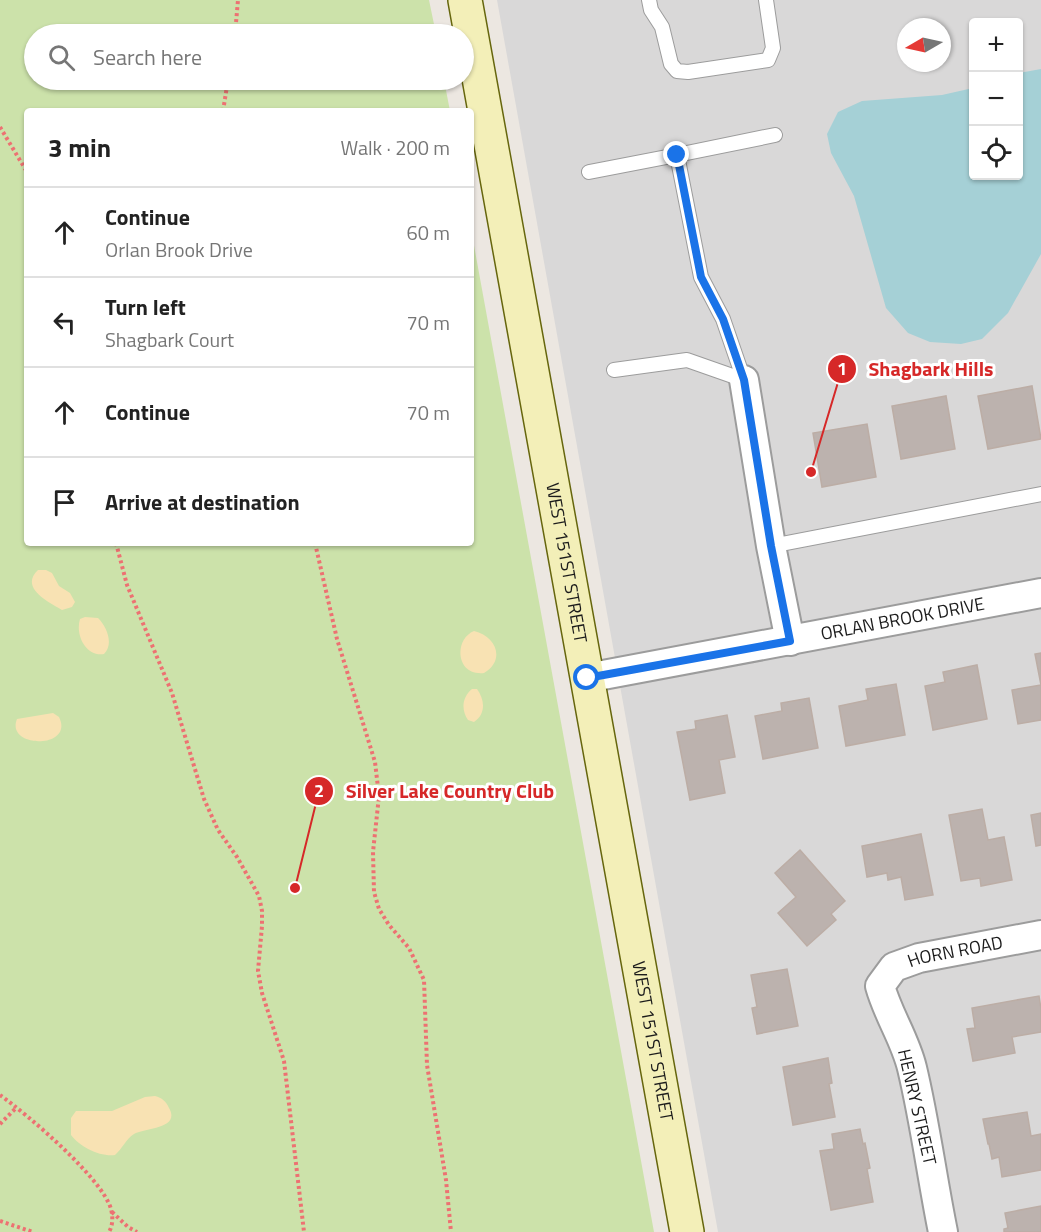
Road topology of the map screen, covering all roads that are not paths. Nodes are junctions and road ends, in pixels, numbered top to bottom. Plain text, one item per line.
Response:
1 (465, 0) edge
2 (649, 0) edge
3 (766, 0) edge
4 (469, 24) edge
5 (474, 50) edge
6 (776, 135) dead end
7 (677, 155) junction
8 (589, 172) dead end
9 (614, 370) dead end
10 (744, 380) junction
11 (1041, 494) edge
12 (771, 546) junction
13 (1041, 593) edge
14 (790, 641) junction
15 (587, 678) junction
16 (1041, 935) edge
17 (880, 986) joint
18 (687, 1232) edge
19 (943, 1232) edge

1 - 4 street, WEST 151ST STREET
2 - 3 lane
5 - 15 street, WEST 151ST STREET
6 - 7 lane
7 - 8 lane
7 - 10 lane
9 - 10 lane
10 - 12 street
11 - 12 lane
12 - 14 street
13 - 14 street, ORLAN BROOK DRIVE
14 - 15 street, ORLAN BROOK DRIVE
15 - 18 street, WEST 151ST STREET
16 - 17 street, HORN ROAD
17 - 19 street, HENRY STREET

